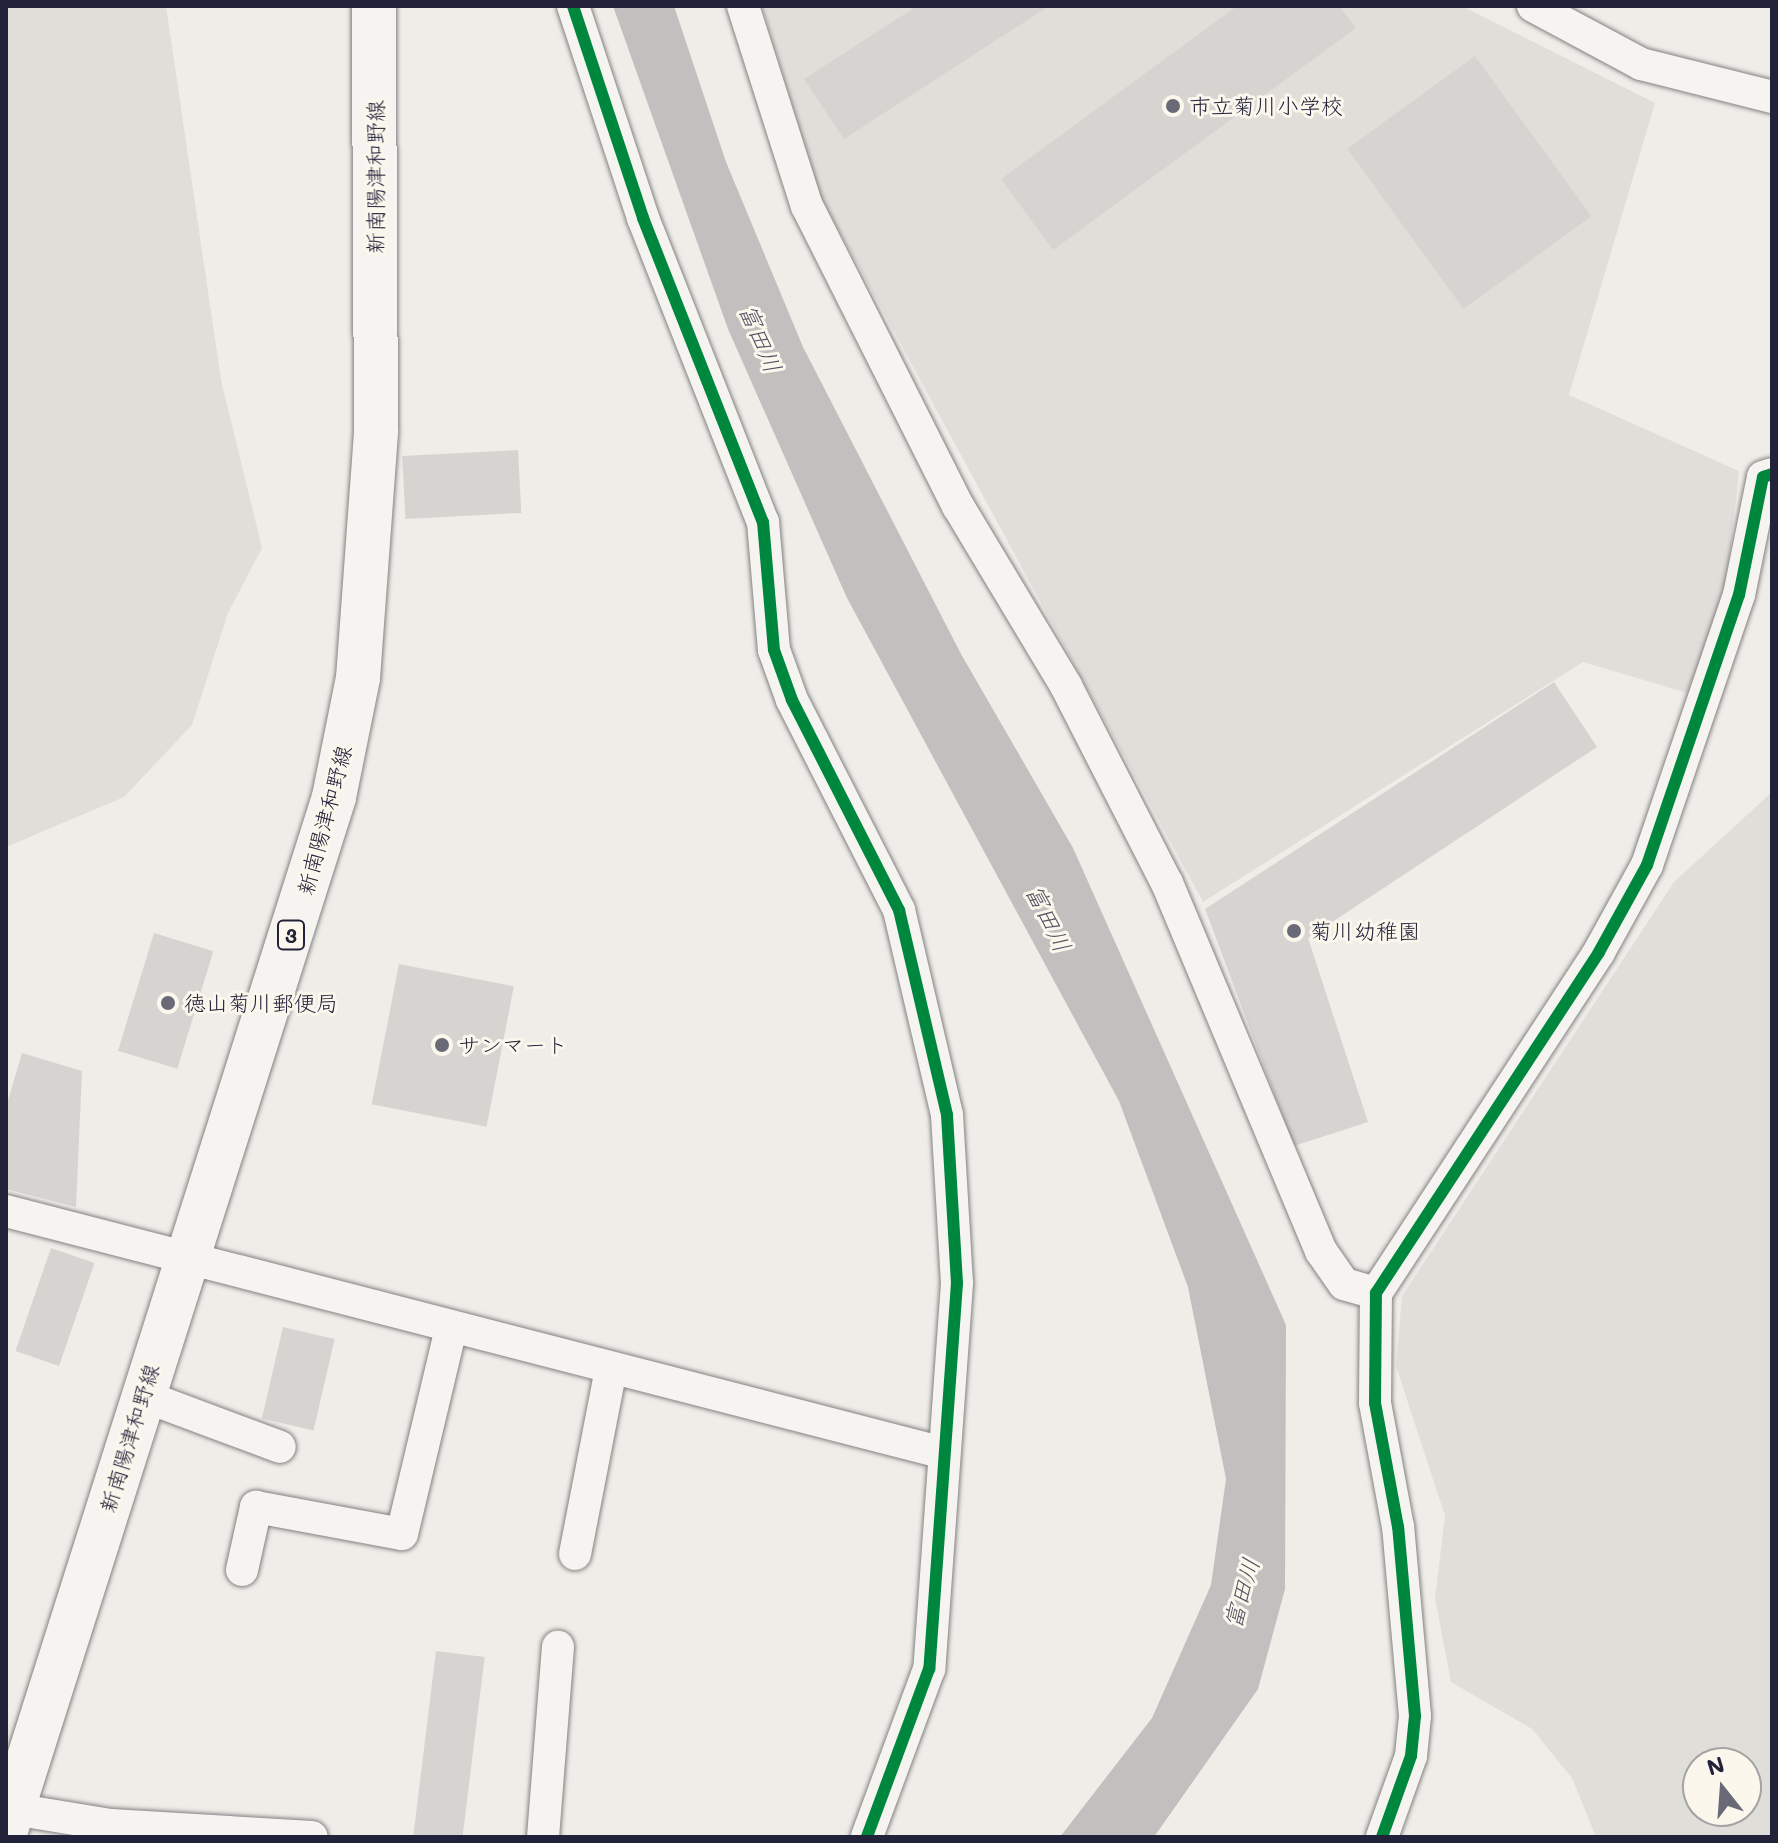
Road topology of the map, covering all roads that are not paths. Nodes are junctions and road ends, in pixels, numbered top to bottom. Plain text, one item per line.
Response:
1 (374, 6) edge
2 (573, 6) edge
3 (743, 6) edge
4 (1533, 6) edge
5 (1772, 97) edge
6 (1772, 474) edge
7 (6, 1211) edge
8 (186, 1259) junction
9 (1376, 1293) junction
10 (451, 1329) junction
11 (611, 1369) junction
12 (141, 1395) junction
13 (280, 1447) dead end
14 (944, 1453) junction
15 (575, 1554) dead end
16 (242, 1570) dead end
17 (558, 1647) dead end
18 (9, 1820) edge
19 (220, 1832) edge
20 (312, 1837) edge
21 (543, 1837) edge
22 (867, 1837) edge
23 (1382, 1837) edge

1 - 8 main road, 新南陽津和野線 / 3
2 - 14 street
3 - 9 street
4 - 5 street
6 - 9 street
7 - 8 street
8 - 10 street
8 - 12 main road, 新南陽津和野線 / 3
9 - 23 street
10 - 11 street
10 - 16 street
11 - 14 street
11 - 15 street
12 - 13 street
12 - 18 main road, 新南陽津和野線 / 3
14 - 22 street
17 - 21 street
18 - 19 street
19 - 20 street

